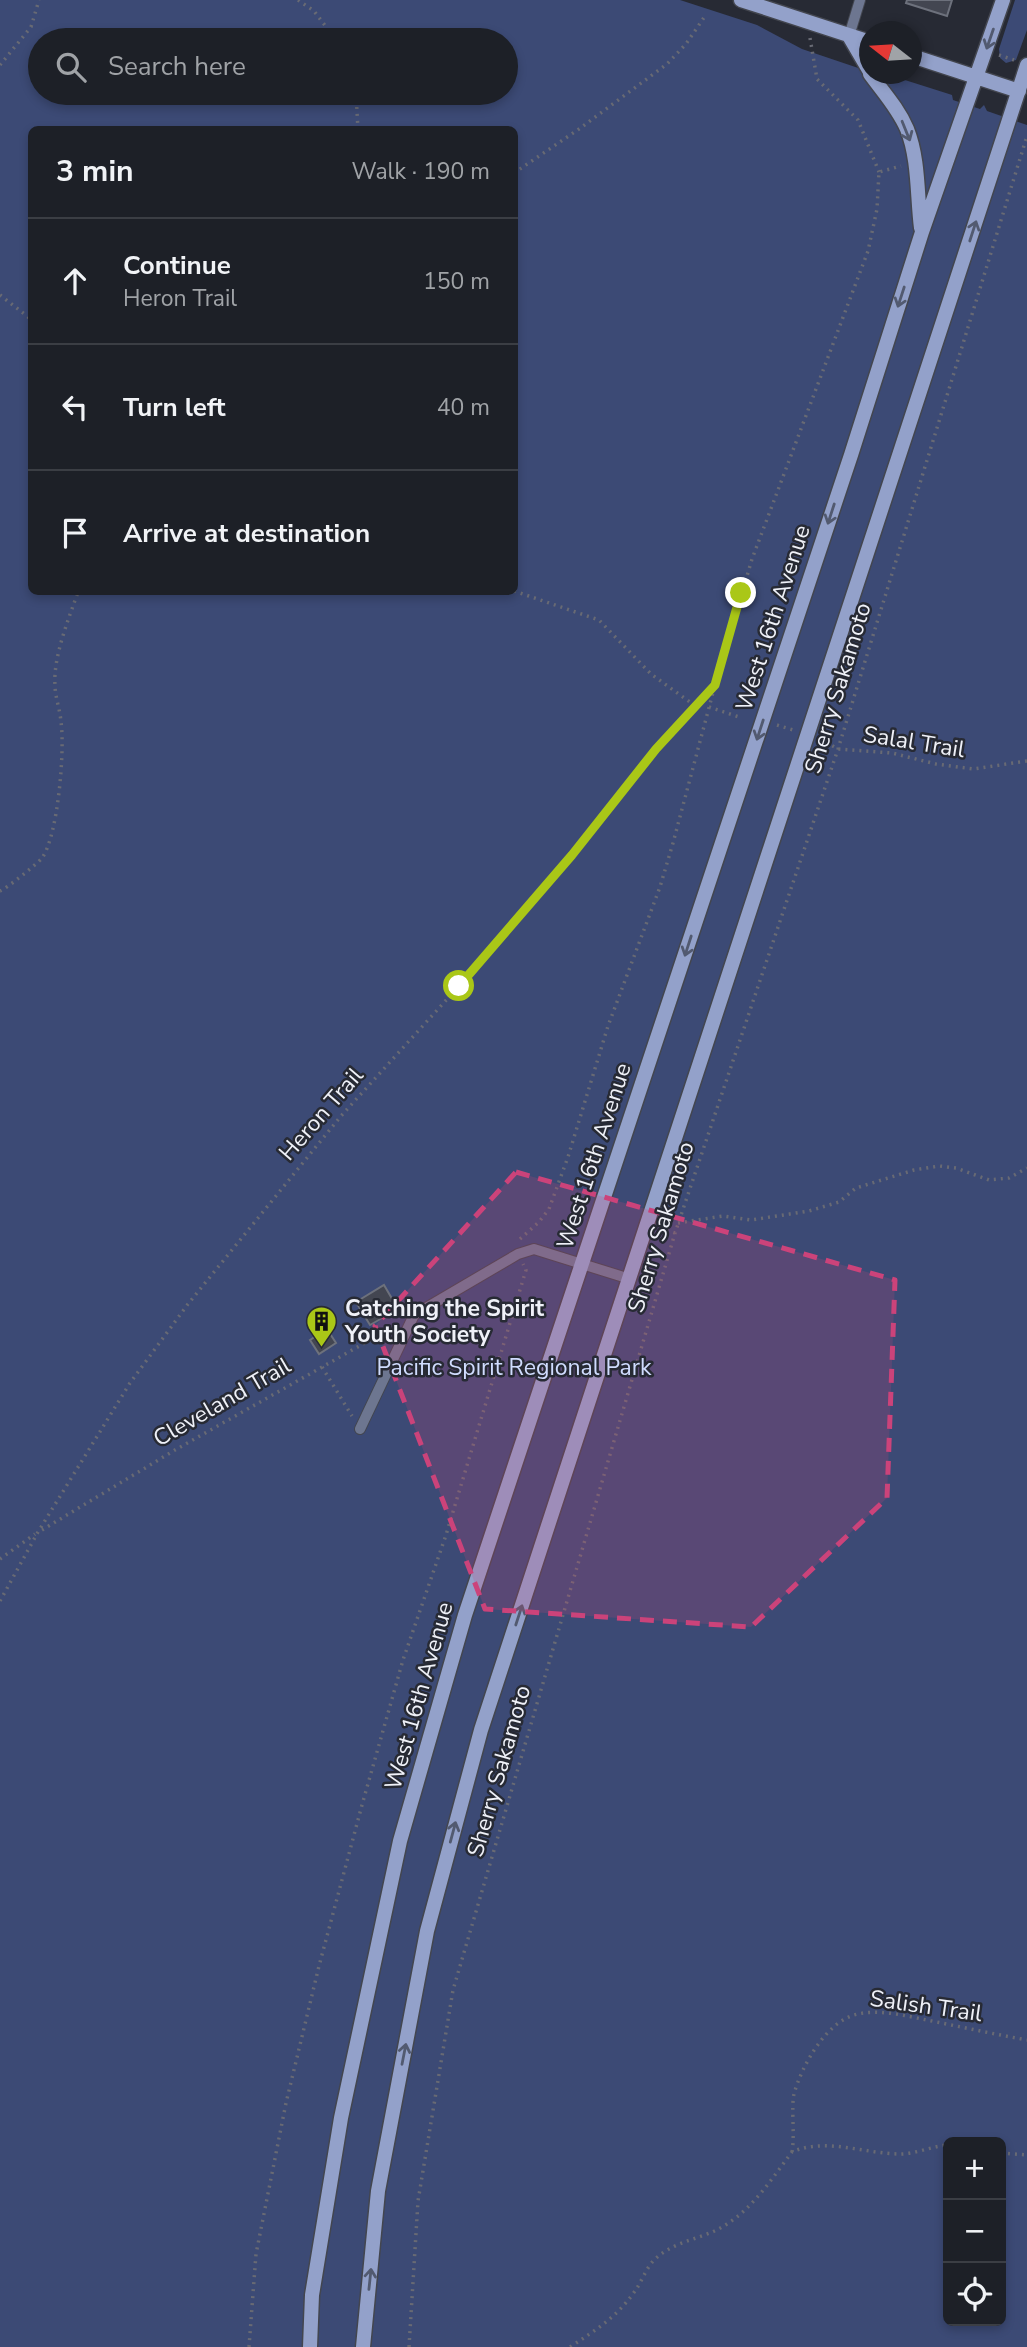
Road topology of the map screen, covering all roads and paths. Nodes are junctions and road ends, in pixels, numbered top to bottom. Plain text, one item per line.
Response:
1 (39, 0) edge
2 (298, 0) edge
3 (741, 0) edge
4 (860, 0) edge
5 (1003, 0) edge
6 (705, 16) dead end
7 (807, 23) junction
8 (30, 28) edge
9 (327, 28) edge
10 (28, 31) edge
11 (849, 36) junction
12 (859, 39) edge
13 (859, 54) edge
14 (999, 55) dead end
15 (922, 59) edge
16 (1022, 63) edge
17 (0, 65) edge
18 (977, 77) junction
19 (878, 84) edge
20 (1019, 91) junction
21 (357, 105) edge
22 (358, 126) edge
23 (1019, 136) dead end
24 (1027, 137) edge
25 (901, 166) dead end
26 (518, 170) edge
27 (878, 172) junction
28 (922, 232) junction
29 (0, 295) edge
30 (28, 317) edge
31 (518, 592) edge
32 (77, 595) edge
33 (715, 685) junction
34 (694, 705) junction
35 (709, 707) junction
36 (742, 718) dead end
37 (771, 724) dead end
38 (802, 732) dead end
39 (838, 749) junction
40 (1027, 761) edge
41 (0, 891) edge
42 (1027, 1168) edge
43 (678, 1223) junction
44 (515, 1244) dead end
45 (522, 1262) dead end
46 (582, 1264) junction
47 (630, 1279) junction
48 (414, 1315) junction
49 (323, 1367) junction
50 (360, 1430) joint
51 (38, 1532) junction
52 (0, 1559) edge
53 (0, 1601) edge
54 (1027, 2040) edge
55 (943, 2146) edge
56 (792, 2152) junction
57 (1006, 2153) edge
58 (1027, 2155) edge
59 (249, 2347) edge
60 (310, 2347) edge
61 (363, 2347) edge
62 (409, 2347) edge
63 (569, 2347) edge

1 - 8 path
2 - 9 path
3 - 7 main road
4 - 11 lane
5 -> 18 main road, West 16th Avenue
6 - 26 path
7 - 11 main road
7 - 27 path
10 - 17 path
11 - 12 main road
11 - 13 main road
14 - 16 path
15 - 18 main road
16 - 20 main road
18 - 20 main road
18 - 28 main road, West 16th Avenue
19 -> 28 main road
47 -> 20 main road
21 - 22 path
23 - 24 path
24 - 39 path, Sherry Sakamoto
25 - 27 path
27 - 33 path
28 -> 46 main road, West 16th Avenue
29 - 30 path
31 - 34 path
32 - 41 path
33 - 34 path, Heron Trail
33 - 35 path
34 - 51 path, Heron Trail
35 - 36 path
35 - 44 path
37 - 38 path
39 - 40 path, Salal Trail
39 - 43 path, Sherry Sakamoto
42 - 43 path
43 - 62 path, Sherry Sakamoto
45 - 59 path
46 - 47 lane
46 - 48 lane
46 - 60 main road, West 16th Avenue
61 -> 47 main road
48 - 49 path, Cleveland Trail
48 - 50 lane
49 - 50 path
49 - 51 path, Cleveland Trail
51 - 52 path, Cleveland Trail
51 - 53 path, Heron Trail
54 - 56 path, Salish Trail
55 - 56 path
56 - 63 path
57 - 58 path

